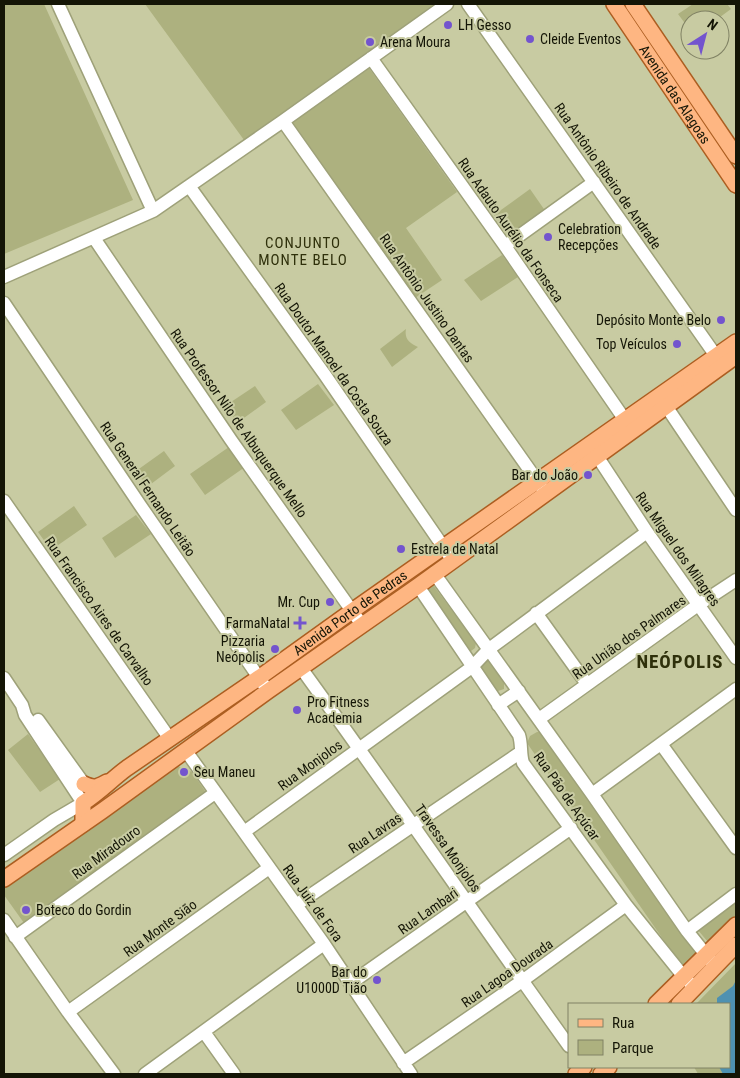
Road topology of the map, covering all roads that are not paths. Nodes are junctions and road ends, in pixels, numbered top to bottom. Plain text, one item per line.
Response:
1 (58, 4) edge
2 (447, 4) edge
3 (468, 4) edge
4 (614, 4) edge
5 (633, 4) edge
6 (372, 58) junction
7 (283, 121) junction
8 (736, 156) edge
9 (719, 160) junction
10 (736, 176) edge
11 (594, 182) junction
12 (736, 185) edge
13 (189, 186) junction
14 (153, 211) junction
15 (94, 238) junction
16 (505, 246) junction
17 (4, 277) edge
18 (4, 303) edge
19 (736, 342) edge
20 (736, 356) edge
21 (720, 361) junction
22 (666, 406) junction
23 (625, 420) junction
24 (597, 456) junction
25 (542, 488) junction
26 (4, 501) edge
27 (736, 510) edge
28 (647, 532) junction
29 (443, 548) junction
30 (453, 561) junction
31 (434, 573) junction
32 (736, 580) edge
33 (418, 586) junction
34 (698, 605) junction
35 (352, 611) junction
36 (536, 613) junction
37 (362, 625) junction
38 (489, 649) junction
39 (736, 658) edge
40 (472, 667) junction
41 (301, 668) junction
42 (260, 677) junction
43 (4, 678) edge
44 (587, 684) junction
45 (268, 691) junction
46 (519, 691) junction
47 (734, 694) edge
48 (22, 705) junction
49 (498, 705) junction
50 (539, 719) junction
51 (170, 739) junction
52 (661, 744) junction
53 (359, 748) junction
54 (186, 751) junction
55 (521, 752) junction
56 (113, 779) junction
57 (84, 784) joint
58 (215, 792) junction
59 (592, 794) junction
60 (86, 801) junction
61 (96, 815) junction
62 (83, 824) junction
63 (414, 825) junction
64 (570, 828) junction
65 (244, 832) junction
66 (736, 848) edge
67 (4, 855) edge
68 (269, 868) junction
69 (4, 879) edge
70 (736, 894) edge
71 (466, 902) junction
72 (296, 905) junction
73 (626, 905) junction
74 (4, 920) edge
75 (736, 925) edge
76 (687, 931) junction
77 (15, 936) junction
78 (324, 944) junction
79 (736, 945) edge
80 (711, 961) junction
81 (522, 981) junction
82 (690, 982) junction
83 (351, 983) junction
84 (658, 1003) edge
85 (679, 1003) edge
86 (68, 1012) junction
87 (204, 1032) junction
88 (568, 1045) edge
89 (403, 1063) junction
90 (114, 1074) edge
91 (145, 1074) edge
92 (234, 1074) edge
93 (411, 1074) edge

1 - 14 street
2 - 6 street
3 - 11 street, Rua Antônio Ribeiro de Andrade
4 - 9 main road, Avenida das Alagoas
5 - 8 main road, Avenida das Alagoas
6 - 7 street
6 - 16 street, Rua Adauto Aurélio da Fonseca
7 - 13 street
7 - 25 street, Rua Antônio Justino Dantas
9 - 10 main road
9 - 12 main road, Avenida das Alagoas
11 - 16 street
11 - 21 street, Rua Antônio Ribeiro de Andrade
13 - 14 street
13 - 29 street, Rua Doutor Manoel da Costa Souza
14 - 15 street
15 - 17 street
15 - 35 street, Rua Professor Nilo de Albuquerque Mello
16 - 23 street, Rua Adauto Aurélio da Fonseca
18 - 42 street, Rua General Fernando Leitão
19 - 21 main road, Avenida Porto de Pedras
20 - 21 main road, Avenida Porto de Pedras
21 - 22 main road, Avenida Porto de Pedras
21 - 23 main road, Avenida Porto de Pedras
22 - 24 main road, Avenida Porto de Pedras
22 - 27 street
23 - 25 main road, Avenida Porto de Pedras
24 - 25 main road, Avenida Porto de Pedras
24 - 28 street, Rua Miguel dos Milagres
25 - 29 main road, Avenida Porto de Pedras
25 - 30 main road, Avenida Porto de Pedras
26 - 51 street, Rua Francisco Aires de Carvalho
28 - 34 street, Rua Miguel dos Milagres
28 - 36 street, Rua Monjolos
29 - 30 street, Rua Doutor Manoel da Costa Souza
29 - 35 main road, Avenida Porto de Pedras
30 - 31 main road, Avenida Porto de Pedras
31 - 33 main road, Avenida Porto de Pedras
31 - 38 street, Rua Pão de Açúcar
32 - 34 street, Rua União dos Palmares
33 - 37 main road, Avenida Porto de Pedras
33 - 40 street, Rua Pão de Açúcar
34 - 39 street, Rua Miguel dos Milagres
34 - 44 street, Rua União dos Palmares
35 - 37 street, Rua Professor Nilo de Albuquerque Mello
35 - 42 main road, Avenida Porto de Pedras
36 - 38 street, Rua Monjolos
36 - 44 street
37 - 41 main road, Avenida Porto de Pedras
38 - 40 street, Rua Monjolos
38 - 46 street, Rua Pão de Açúcar
40 - 49 street, Rua Pão de Açúcar
40 - 53 street, Rua Monjolos
41 - 45 main road, Avenida Porto de Pedras
41 - 53 street, Travessa Monjolos
42 - 45 street, Rua General Fernando Leitão
42 - 51 main road, Avenida Porto de Pedras
43 - 48 street
44 - 50 street, Rua União dos Palmares
45 - 54 main road, Avenida Porto de Pedras
46 - 49 street
46 - 50 street, Rua Pão de Açúcar
47 - 52 street
48 - 57 street
48 - 60 street
49 - 55 street, Rua Pão de Açúcar
50 - 59 street, Rua Pão de Açúcar
51 - 56 main road, Avenida Porto de Pedras
52 - 59 street
52 - 66 street
53 - 63 street, Travessa Monjolos
53 - 65 street, Rua Monjolos
54 - 58 street, Rua Juiz de Fora
54 - 61 main road, Avenida Porto de Pedras
55 - 63 street, Rua Lavras
55 - 64 street, Rua Pão de Açúcar
56 - 57 main road
56 - 60 main road, Avenida Porto de Pedras
58 - 65 street, Rua Juiz de Fora
58 - 77 street, Rua Miradouro
59 - 76 street, Rua Pão de Açúcar
60 - 61 main road
60 - 62 main road
60 - 67 street, Avenida Porto de Pedras
61 - 62 main road, Avenida Porto de Pedras
62 - 69 main road, Avenida Porto de Pedras
63 - 71 street, Travessa Monjolos
63 - 72 street, Rua Lavras
64 - 71 street, Rua Lambari
64 - 73 street, Rua Pão de Açúcar
65 - 68 street, Rua Juiz de Fora
68 - 72 street, Rua Juiz de Fora
68 - 86 street, Rua Monte Sião
70 - 76 street
71 - 81 street, Travessa Monjolos
71 - 83 street, Rua Lambari
72 - 78 street, Rua Juiz de Fora
73 - 81 street, Rua Lagoa Dourada
73 - 82 street, Rua Pão de Açúcar
74 - 77 street
75 - 80 main road
76 - 80 street, Rua Pão de Açúcar
77 - 86 street
78 - 83 street, Rua Juiz de Fora
78 - 87 street
79 - 80 main road
80 - 82 main road
81 - 88 street, Travessa Monjolos
81 - 89 street, Rua Lagoa Dourada
82 - 84 main road
82 - 85 main road
83 - 89 street, Rua Juiz de Fora
86 - 90 street
87 - 91 street
87 - 92 street
89 - 93 street, Rua Juiz de Fora

